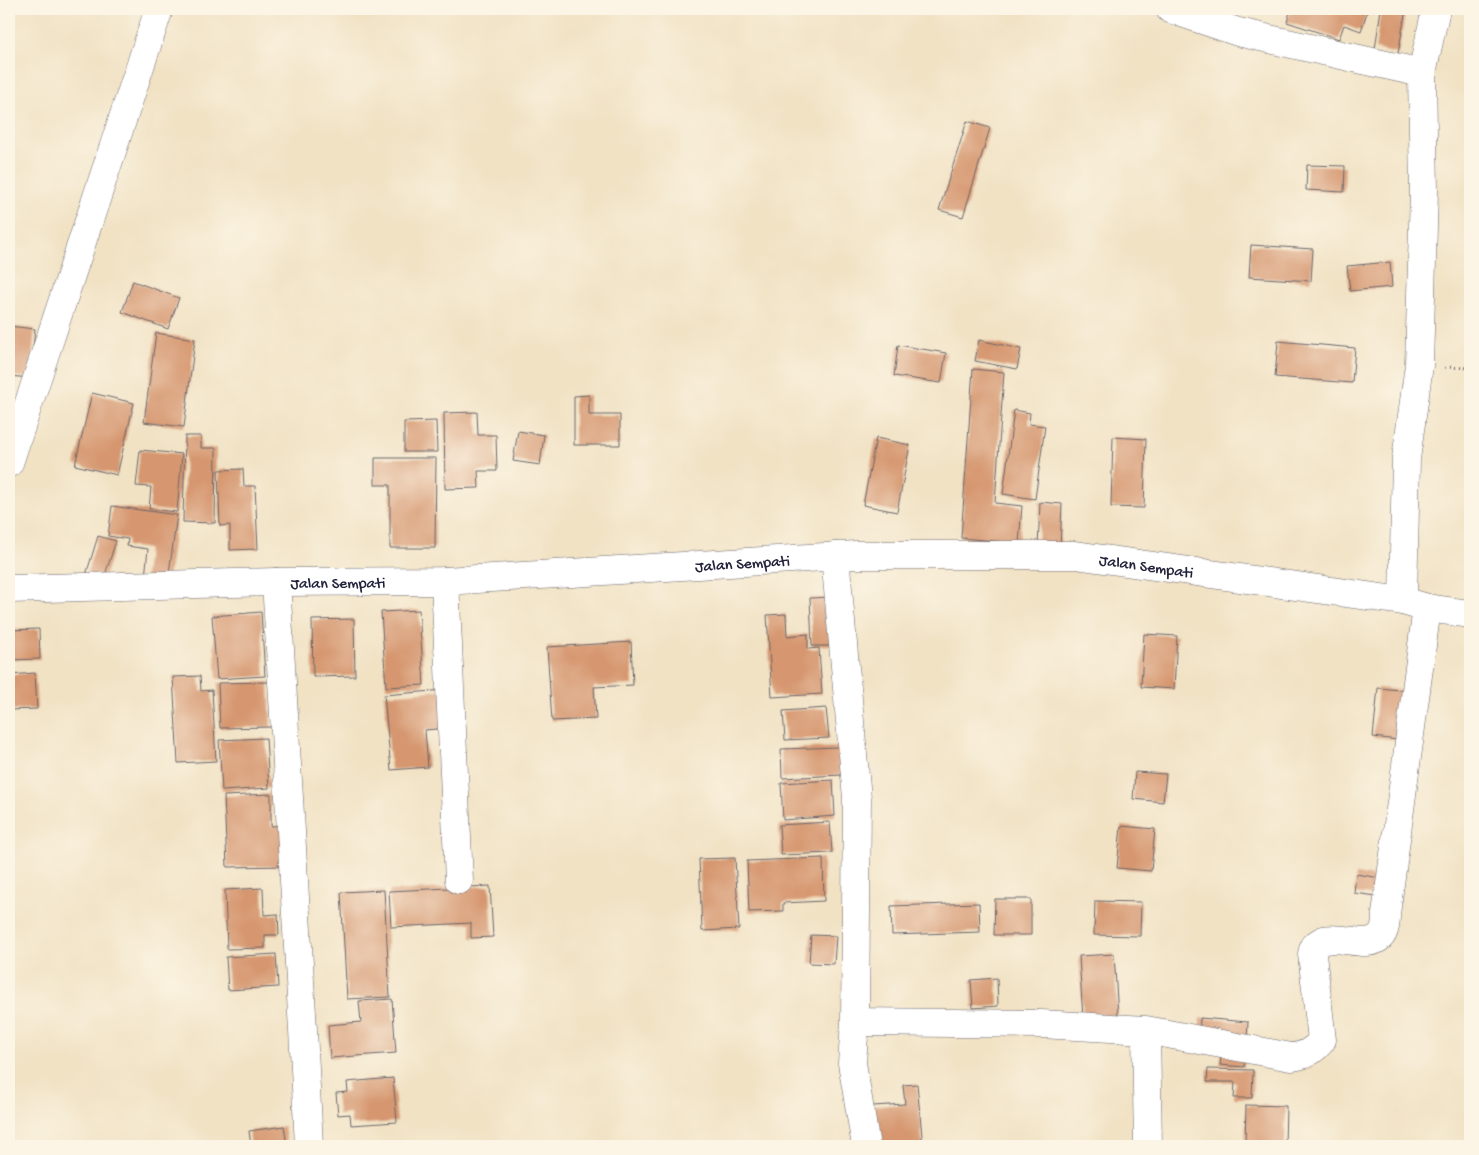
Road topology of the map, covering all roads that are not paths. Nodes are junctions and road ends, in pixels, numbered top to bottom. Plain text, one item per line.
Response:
1 (158, 9) edge
2 (1170, 9) edge
3 (1436, 9) edge
4 (1422, 73) junction
5 (9, 463) edge
6 (835, 556) junction
7 (445, 581) junction
8 (276, 582) junction
9 (9, 589) edge
10 (1415, 604) junction
11 (1470, 614) edge
12 (458, 880) dead end
13 (855, 1022) junction
14 (1146, 1030) junction
15 (309, 1146) edge
16 (866, 1146) edge
17 (1148, 1146) edge

1 - 5 street
2 - 4 street
3 - 4 street
4 - 10 street
6 - 7 street, Jalan Sempati
6 - 10 street, Jalan Sempati
6 - 13 street
7 - 8 street, Jalan Sempati
7 - 12 street
8 - 9 street, Jalan Sempati
8 - 15 street
10 - 11 street, Jalan Sempati
10 - 14 street
13 - 14 street
13 - 16 street
14 - 17 street

